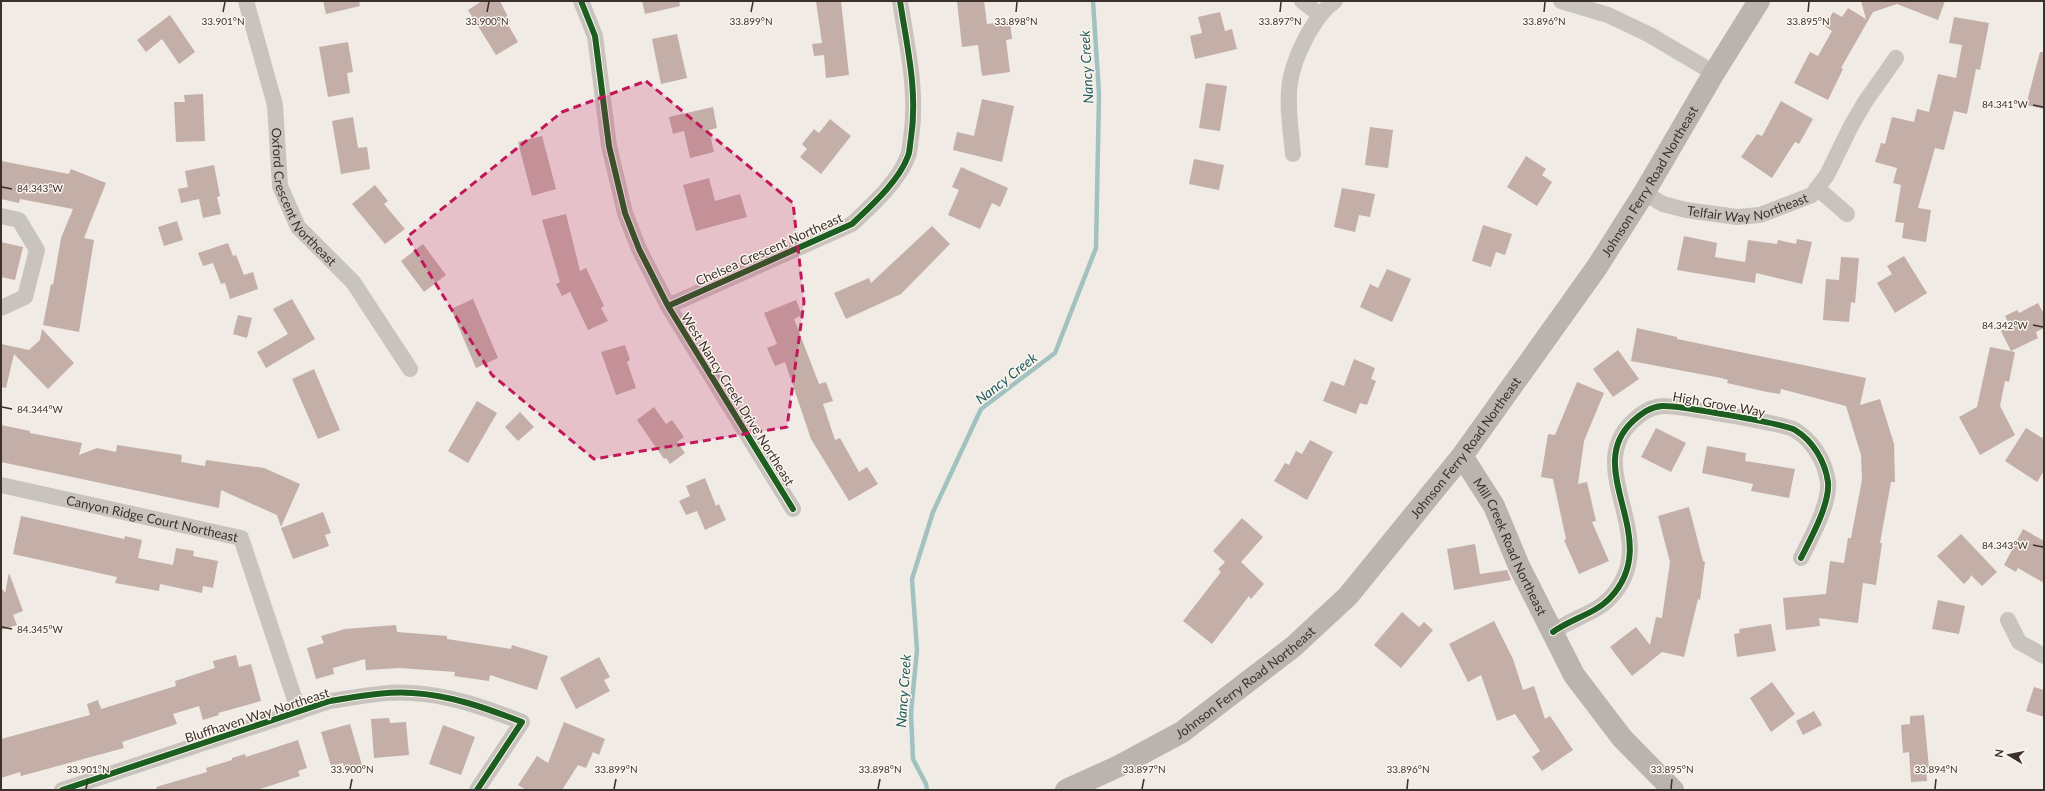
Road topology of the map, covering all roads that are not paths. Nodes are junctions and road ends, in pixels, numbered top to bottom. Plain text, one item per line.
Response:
1 (246, 1) edge
2 (581, 1) edge
3 (900, 1) edge
4 (1302, 1) edge
5 (1335, 1) edge
6 (1561, 1) edge
7 (1759, 1) edge
8 (1320, 14) junction
9 (1896, 58) dead end
10 (1714, 73) junction
11 (1293, 154) dead end
12 (1817, 188) junction
13 (1644, 193) junction
14 (1847, 214) dead end
15 (1, 216) edge
16 (668, 306) junction
17 (1, 308) edge
18 (410, 369) dead end
19 (1462, 456) junction
20 (1, 485) edge
21 (793, 509) dead end
22 (1801, 558) dead end
23 (2008, 620) dead end
24 (1553, 632) junction
25 (2044, 656) edge
26 (299, 712) junction
27 (62, 790) edge
28 (477, 790) edge
29 (1066, 790) edge
30 (1672, 790) edge

1 - 18 street, Oxford Crescent Northeast
2 - 16 street, West Nancy Creek Drive Northeast
3 - 16 street, Chelsea Crescent Northeast
4 - 8 street
5 - 8 street
6 - 10 street
7 - 10 main road, Johnson Ferry Road Northeast
8 - 11 street
9 - 12 street, Telfair Way Northeast
10 - 13 main road, Johnson Ferry Road Northeast
12 - 13 street, Telfair Way Northeast
12 - 14 street
13 - 19 main road, Johnson Ferry Road Northeast
15 - 17 street
16 - 21 street, West Nancy Creek Drive Northeast
19 - 24 main road, Mill Creek Road Northeast
19 - 29 main road, Johnson Ferry Road Northeast
20 - 26 street, Canyon Ridge Court Northeast
22 - 24 street, High Grove Way
23 - 25 street
24 - 30 main road, Mill Creek Road Northeast
26 - 27 street, Bluffhaven Way Northeast
26 - 28 street, Bluffhaven Way Northeast

